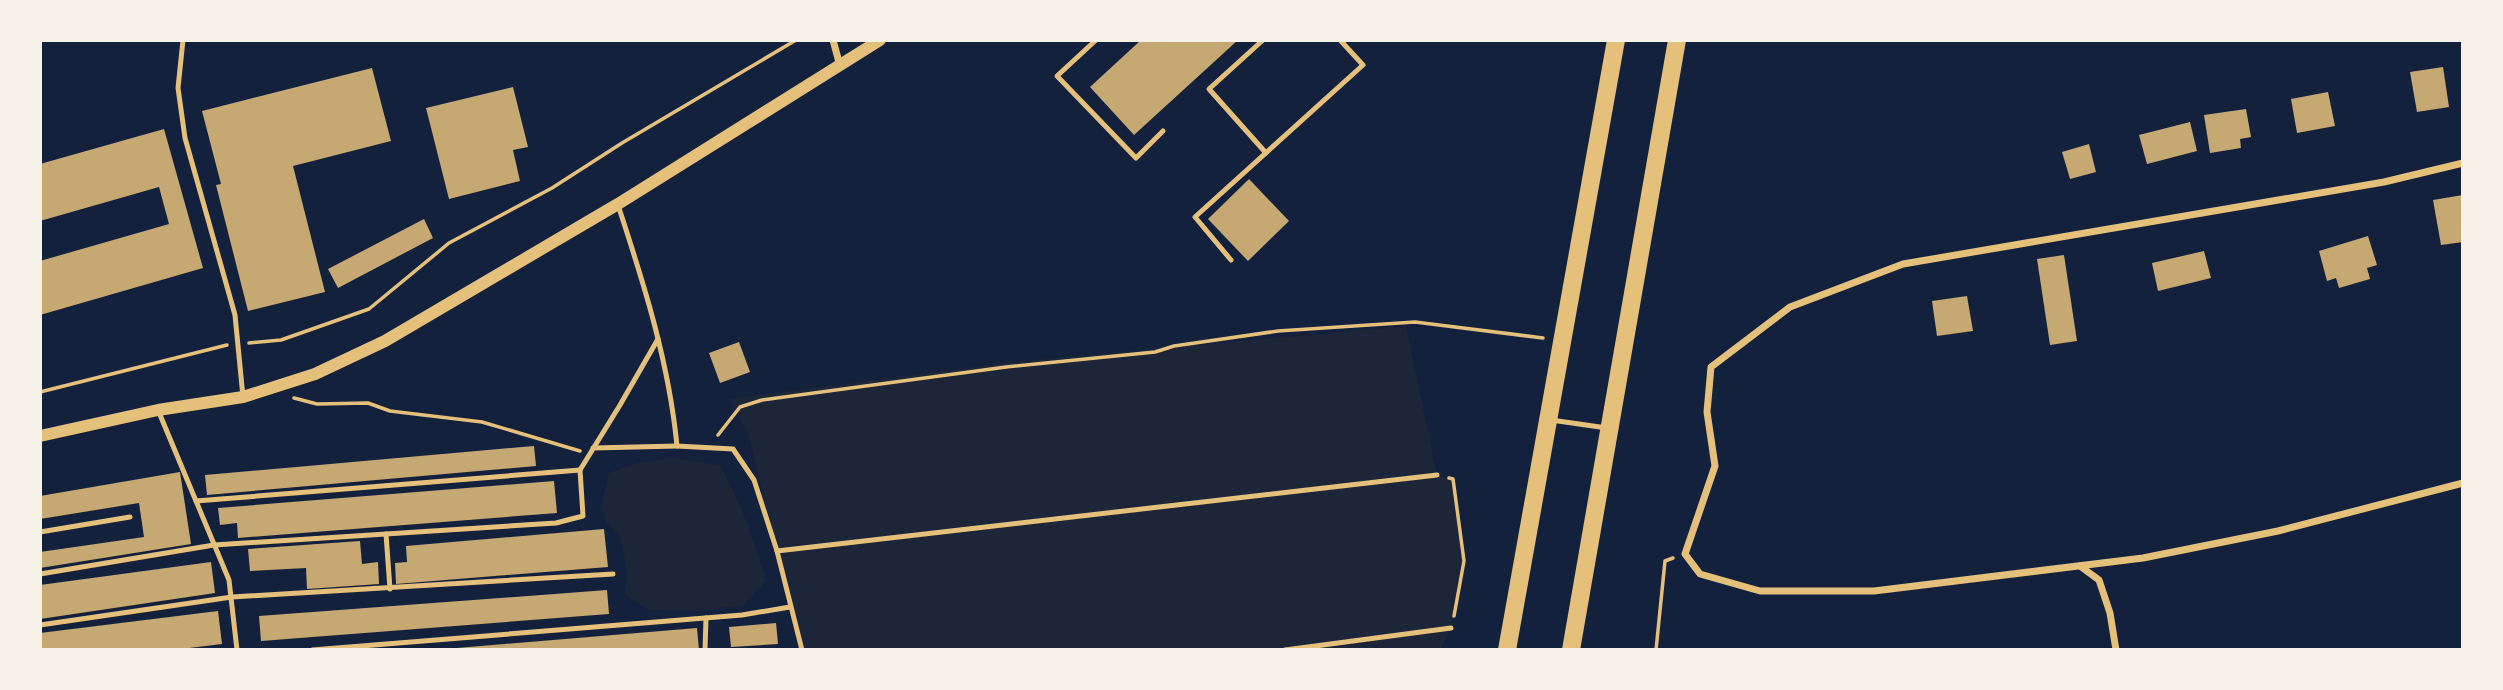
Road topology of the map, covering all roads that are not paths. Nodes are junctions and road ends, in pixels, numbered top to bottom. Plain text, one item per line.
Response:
1 (183, 40) edge
2 (833, 40) edge
3 (880, 40) edge
4 (1096, 40) edge
5 (1263, 40) edge
6 (1340, 40) edge
7 (1616, 40) edge
8 (1677, 40) edge
9 (840, 66) junction
10 (1163, 131) dead end
11 (1266, 153) junction
12 (2463, 163) edge
13 (618, 204) junction
14 (1231, 260) dead end
15 (658, 339) junction
16 (243, 397) junction
17 (158, 410) junction
18 (1548, 420) junction
19 (1610, 429) junction
20 (40, 436) edge
21 (677, 446) junction
22 (593, 448) junction
23 (580, 470) junction
24 (1437, 475) road end
25 (2463, 483) edge
26 (196, 501) junction
27 (130, 517) dead end
28 (40, 532) edge
29 (386, 534) junction
30 (214, 545) junction
31 (777, 551) junction
32 (2080, 566) junction
33 (40, 574) edge
34 (613, 574) dead end
35 (390, 589) junction
36 (232, 597) junction
37 (790, 607) junction
38 (706, 618) junction
39 (40, 625) edge
40 (1451, 628) road end
41 (237, 650) edge
42 (312, 650) edge
43 (705, 650) edge
44 (802, 650) edge
45 (1285, 650) edge
46 (1507, 650) edge
47 (1571, 650) edge
48 (2116, 650) edge

1 - 16 lane
2 - 9 street
3 - 9 street
4 - 10 lane
5 - 11 lane
6 - 11 lane
7 - 18 highway
8 - 19 highway
9 - 13 street
11 - 14 lane
12 - 32 street
13 - 15 lane
13 - 16 street
15 - 21 lane
15 - 22 lane
16 - 17 street
17 - 20 street
17 - 26 lane
18 - 19 lane
18 - 46 highway
19 - 47 highway
21 - 22 lane
21 - 31 lane
22 - 23 lane
23 - 26 lane
23 - 29 lane
24 - 31 lane
25 - 32 street
26 - 30 lane
27 - 28 lane
29 - 30 lane
29 - 35 lane
30 - 33 lane
30 - 36 lane
31 - 37 lane
32 - 48 street
34 - 35 lane
35 - 36 lane
36 - 39 lane
36 - 41 lane
37 - 38 lane
37 - 44 lane
38 - 42 lane
38 - 43 lane
40 - 45 lane

